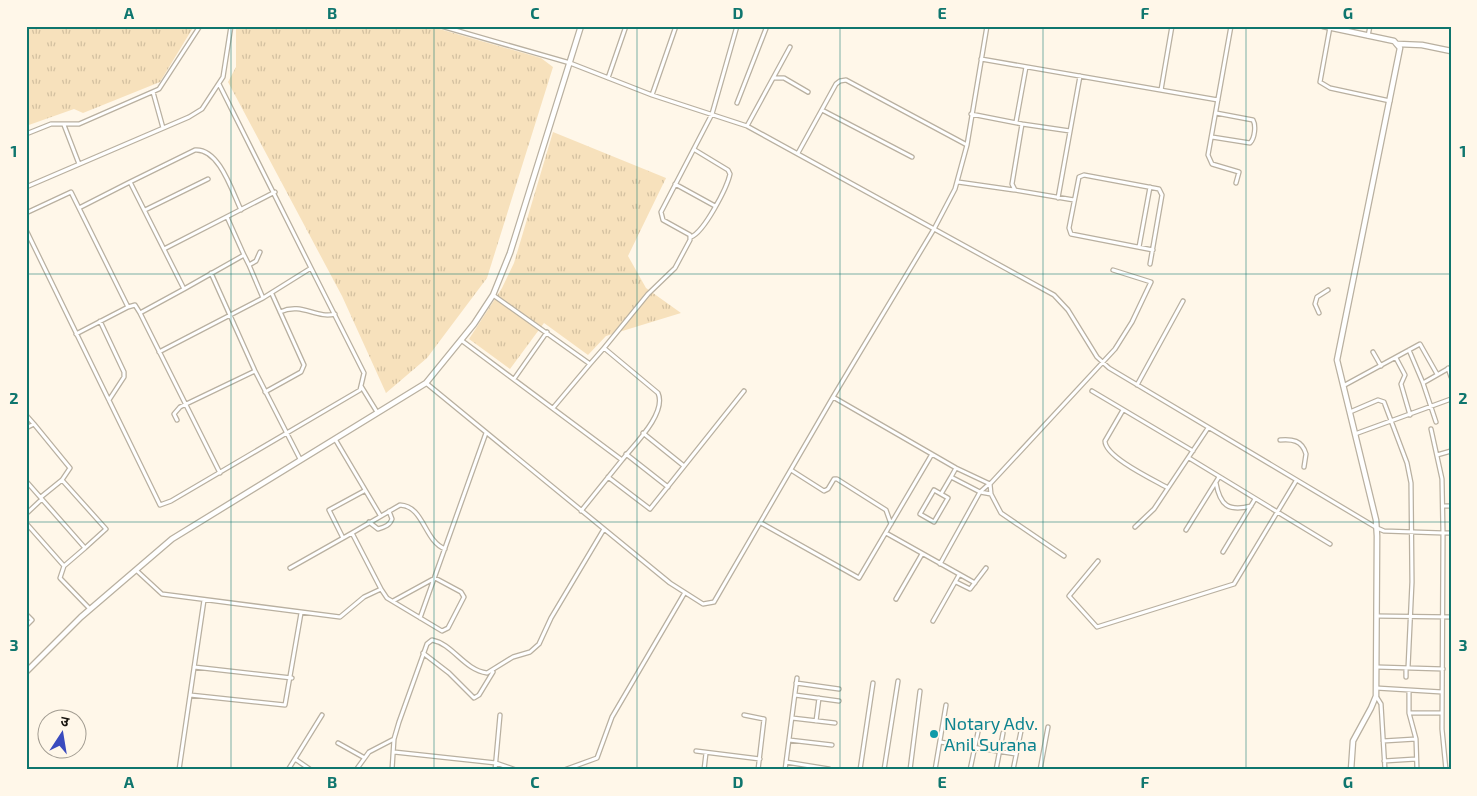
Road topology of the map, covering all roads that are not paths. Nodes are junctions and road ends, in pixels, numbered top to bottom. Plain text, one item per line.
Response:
1 (200, 26) edge
2 (231, 26) edge
3 (441, 26) edge
4 (581, 26) edge
5 (626, 26) edge
6 (676, 26) edge
7 (737, 26) edge
8 (767, 26) edge
9 (987, 26) edge
10 (1172, 26) edge
11 (1232, 26) edge
12 (1323, 26) edge
13 (1370, 26) edge
14 (1330, 28) junction
15 (1368, 36) junction
16 (1398, 44) junction
17 (790, 47) dead end
18 (1451, 52) edge
19 (981, 59) junction
20 (570, 63) junction
21 (1026, 66) junction
22 (1080, 76) junction
23 (608, 78) junction
24 (774, 78) junction
25 (219, 84) junction
26 (1161, 90) junction
27 (152, 92) junction
28 (808, 92) dead end
29 (652, 94) junction
30 (1218, 100) junction
31 (1390, 101) junction
32 (737, 103) dead end
33 (822, 110) junction
34 (1216, 113) junction
35 (712, 114) junction
36 (971, 114) junction
37 (1016, 122) junction
38 (1022, 124) junction
39 (64, 125) junction
40 (747, 126) junction
41 (163, 128) junction
42 (1070, 131) junction
43 (26, 134) edge
44 (1212, 136) junction
45 (967, 145) junction
46 (695, 150) junction
47 (798, 154) junction
48 (912, 157) dead end
49 (79, 164) junction
50 (208, 179) dead end
51 (130, 182) junction
52 (958, 182) junction
53 (1236, 182) dead end
54 (675, 184) junction
55 (26, 187) edge
56 (1150, 187) junction
57 (1016, 190) junction
58 (275, 192) junction
59 (1058, 198) junction
60 (1074, 200) junction
61 (715, 206) junction
62 (79, 208) junction
63 (145, 210) junction
64 (241, 210) junction
65 (26, 213) edge
66 (227, 217) junction
67 (934, 229) junction
68 (26, 230) edge
69 (28, 237) edge
70 (691, 238) junction
71 (1139, 247) junction
72 (164, 249) junction
73 (1153, 250) junction
74 (260, 252) dead end
75 (244, 255) junction
76 (1150, 264) dead end
77 (249, 265) junction
78 (311, 268) junction
79 (1113, 270) dead end
80 (211, 273) junction
81 (184, 289) junction
82 (1328, 290) dead end
83 (272, 294) junction
84 (493, 295) junction
85 (263, 298) junction
86 (1183, 302) dead end
87 (128, 306) junction
88 (280, 312) junction
89 (140, 313) junction
90 (1320, 313) dead end
91 (335, 314) junction
92 (229, 316) junction
93 (100, 321) junction
94 (547, 332) junction
95 (76, 334) junction
96 (461, 340) junction
97 (604, 348) junction
98 (1409, 350) junction
99 (160, 352) junction
100 (1373, 352) dead end
101 (1396, 358) junction
102 (590, 364) junction
103 (1102, 364) junction
104 (1381, 366) junction
105 (1450, 368) edge
106 (255, 371) junction
107 (1437, 374) junction
108 (1451, 377) edge
109 (514, 379) junction
110 (1423, 383) junction
111 (426, 384) junction
112 (1137, 385) junction
113 (361, 386) junction
114 (1342, 386) junction
115 (744, 391) dead end
116 (1092, 391) dead end
117 (265, 392) junction
118 (833, 397) junction
119 (1451, 399) edge
120 (108, 400) junction
121 (185, 405) junction
122 (1431, 406) junction
123 (553, 408) junction
124 (1123, 410) junction
125 (378, 412) junction
126 (1349, 412) junction
127 (26, 415) edge
128 (1410, 415) junction
129 (178, 420) dead end
130 (1391, 422) junction
131 (1436, 422) dead end
132 (34, 424) junction
133 (26, 428) edge
134 (1208, 428) junction
135 (1430, 430) dead end
136 (286, 433) junction
137 (486, 433) junction
138 (643, 433) junction
139 (1355, 434) junction
140 (334, 438) junction
141 (1280, 440) dead end
142 (1451, 451) edge
143 (1193, 452) junction
144 (626, 454) junction
145 (932, 454) junction
146 (1437, 455) junction
147 (1189, 458) junction
148 (300, 459) junction
149 (622, 460) junction
150 (684, 466) junction
151 (1304, 467) dead end
152 (956, 468) junction
153 (791, 470) junction
154 (220, 473) junction
155 (608, 477) junction
156 (951, 477) junction
157 (1219, 477) junction
158 (62, 480) junction
159 (26, 481) edge
160 (1296, 481) junction
161 (1216, 482) junction
162 (990, 484) junction
163 (668, 486) junction
164 (1168, 488) junction
165 (365, 490) junction
166 (980, 492) junction
167 (940, 494) junction
168 (991, 494) junction
169 (41, 498) junction
170 (1256, 499) junction
171 (1251, 506) junction
172 (1444, 506) junction
173 (1451, 506) edge
174 (389, 511) junction
175 (580, 511) junction
176 (1277, 512) junction
177 (26, 514) edge
178 (380, 515) junction
179 (369, 522) junction
180 (26, 523) edge
181 (761, 523) junction
182 (891, 524) junction
183 (1135, 527) dead end
184 (1377, 528) junction
185 (604, 529) junction
186 (1186, 530) dead end
187 (1412, 532) junction
188 (352, 533) junction
189 (886, 533) junction
190 (1443, 533) junction
191 (1451, 533) edge
192 (343, 538) junction
193 (1330, 544) dead end
194 (85, 548) junction
195 (445, 549) junction
196 (1223, 552) dead end
197 (922, 554) junction
198 (1064, 556) dead end
199 (1098, 561) dead end
200 (940, 564) junction
201 (64, 566) junction
202 (290, 568) dead end
203 (986, 568) dead end
204 (136, 570) junction
205 (959, 575) junction
206 (435, 578) junction
207 (956, 582) junction
208 (975, 583) junction
209 (381, 589) junction
210 (684, 594) junction
211 (896, 599) dead end
212 (204, 600) junction
213 (393, 601) junction
214 (90, 609) junction
215 (301, 613) junction
216 (26, 614) edge
217 (1377, 616) junction
218 (1411, 616) junction
219 (1442, 617) junction
220 (1451, 617) edge
221 (420, 618) junction
222 (933, 621) dead end
223 (26, 626) edge
224 (423, 653) junction
225 (194, 667) junction
226 (1377, 667) junction
227 (1407, 668) junction
228 (1443, 669) junction
229 (493, 671) junction
230 (26, 672) edge
231 (1406, 677) dead end
232 (292, 678) junction
233 (898, 681) dead end
234 (872, 683) dead end
235 (1376, 688) junction
236 (840, 689) dead end
237 (1409, 690) junction
238 (920, 692) dead end
239 (1442, 692) junction
240 (190, 695) junction
241 (795, 695) junction
242 (1376, 696) junction
243 (819, 698) junction
244 (839, 700) dead end
245 (946, 705) dead end
246 (1408, 713) junction
247 (1442, 714) junction
248 (322, 715) dead end
249 (500, 715) dead end
250 (744, 715) dead end
251 (792, 718) junction
252 (816, 721) junction
253 (835, 724) dead end
254 (1048, 727) dead end
255 (1021, 731) dead end
256 (978, 732) dead end
257 (1003, 733) dead end
258 (394, 739) junction
259 (1416, 739) junction
260 (789, 740) junction
261 (1383, 741) junction
262 (940, 742) junction
263 (338, 743) dead end
264 (832, 746) dead end
265 (975, 747) junction
266 (696, 751) dead end
267 (1000, 751) junction
268 (394, 752) junction
269 (706, 753) junction
270 (1016, 754) junction
271 (364, 757) junction
272 (295, 759) junction
273 (1416, 759) junction
274 (760, 760) junction
275 (1384, 761) junction
276 (786, 762) junction
277 (496, 763) junction
278 (829, 768) dead end
279 (179, 770) edge
280 (288, 770) edge
281 (311, 770) edge
282 (356, 770) edge
283 (392, 770) edge
284 (495, 770) edge
285 (516, 770) edge
286 (564, 770) edge
287 (704, 770) edge
288 (758, 770) edge
289 (784, 770) edge
290 (860, 770) edge
291 (884, 770) edge
292 (910, 770) edge
293 (936, 770) edge
294 (970, 770) edge
295 (996, 770) edge
296 (1013, 770) edge
297 (1040, 770) edge
298 (1351, 770) edge
299 (1385, 770) edge
300 (1418, 770) edge
301 (1446, 770) edge

1 - 27 street
2 - 25 street
3 - 20 street
4 - 20 street
5 - 23 street
6 - 29 street
7 - 35 street
8 - 32 street
9 - 19 street
10 - 26 street
11 - 30 street
12 - 14 street
13 - 15 street
14 - 15 street
14 - 31 street
15 - 16 street
16 - 18 street
16 - 31 street
17 - 24 street
19 - 21 street
19 - 36 street
20 - 23 street
20 - 84 street
21 - 22 street
21 - 37 street
22 - 26 street
22 - 42 street
23 - 29 street
24 - 28 street
24 - 40 street
25 - 41 street
25 - 58 street
26 - 30 street
27 - 39 street
27 - 41 street
29 - 35 street
30 - 34 street
31 - 114 street
33 - 45 street
33 - 47 street
33 - 48 street
34 - 44 street
34 - 44 street
35 - 40 street
35 - 46 street
36 - 37 street
36 - 45 street
37 - 38 street
38 - 42 street
38 - 57 street
39 - 43 street
39 - 49 street
40 - 47 street
41 - 49 street
42 - 59 street
44 - 53 street
45 - 52 street
46 - 54 street
46 - 61 street
47 - 67 street
49 - 55 street
50 - 63 street
51 - 62 street
51 - 63 street
51 - 64 street
52 - 57 street
52 - 67 street
54 - 61 street
54 - 70 street
56 - 60 street
56 - 71 street
56 - 73 street
57 - 59 street
58 - 64 street
58 - 78 street
59 - 60 street
60 - 71 street
61 - 70 street
62 - 65 street
62 - 87 street
63 - 72 street
64 - 66 street
66 - 72 street
66 - 75 street
67 - 103 street
67 - 118 street
68 - 69 street
69 - 95 street
70 - 97 street
71 - 73 street
72 - 81 street
73 - 76 street
74 - 77 street
75 - 77 street
75 - 80 street
77 - 85 street
78 - 83 street
78 - 91 street
79 - 103 street
80 - 81 street
80 - 92 street
81 - 89 street
82 - 90 street
83 - 85 street
83 - 88 street
84 - 94 street
84 - 96 street
85 - 92 street
86 - 112 street
87 - 89 street
87 - 93 street
88 - 91 street
88 - 117 street
89 - 99 street
91 - 113 street
92 - 99 street
92 - 106 street
93 - 95 street
93 - 120 street
94 - 102 street
94 - 109 street
95 - 120 street
96 - 109 street
96 - 111 street
97 - 102 street
97 - 138 street
98 - 101 street
98 - 107 street
98 - 110 street
99 - 121 street
100 - 104 street
101 - 104 street
101 - 128 street
102 - 123 street
103 - 112 street
103 - 162 street
104 - 114 street
105 - 107 street
105 - 108 street
106 - 117 street
106 - 121 street
107 - 110 street
109 - 123 street
110 - 122 street
111 - 125 street
111 - 137 street
112 - 134 street
113 - 125 street
113 - 136 street
114 - 126 street
115 - 150 street
116 - 124 street
117 - 136 street
118 - 145 street
118 - 153 street
119 - 122 street
120 - 154 street
121 - 129 street
121 - 154 street
122 - 128 street
122 - 131 street
123 - 149 street
124 - 143 street
124 - 164 street
125 - 140 street
126 - 130 street
126 - 139 street
127 - 132 street
128 - 130 street
130 - 139 street
130 - 187 street
132 - 133 street
132 - 158 street
134 - 143 street
134 - 160 street
135 - 146 street
136 - 148 street
136 - 154 street
137 - 175 street
137 - 195 street
138 - 144 street
138 - 150 street
139 - 184 street
140 - 148 street
140 - 165 street
141 - 151 street
142 - 146 street
143 - 147 street
144 - 149 street
144 - 163 street
145 - 152 street
145 - 182 street
146 - 172 street
147 - 157 street
147 - 164 street
148 - 204 street
149 - 155 street
150 - 163 street
152 - 156 street
152 - 162 street
153 - 181 street
153 - 182 street
155 - 163 street
155 - 175 street
156 - 166 street
156 - 167 street
157 - 161 street
157 - 170 street
158 - 169 street
158 - 194 street
159 - 169 street
160 - 176 street
160 - 184 street
161 - 171 street
161 - 186 street
162 - 166 street
162 - 168 street
164 - 183 street
165 - 178 street
165 - 192 street
166 - 168 street
166 - 200 street
167 - 167 street
168 - 198 street
169 - 177 street
169 - 194 street
170 - 171 street
170 - 176 street
171 - 196 street
172 - 173 street
172 - 190 street
174 - 178 street
174 - 179 street
174 - 195 street
175 - 185 street
176 - 193 street
176 - 199 street
178 - 179 street
179 - 188 street
180 - 201 street
181 - 189 street
181 - 210 street
182 - 189 street
184 - 187 street
184 - 217 street
185 - 210 street
185 - 229 street
187 - 190 street
187 - 218 street
188 - 192 street
188 - 209 street
189 - 197 street
190 - 191 street
190 - 219 street
192 - 202 street
194 - 201 street
195 - 206 street
197 - 200 street
197 - 211 street
200 - 205 street
201 - 214 street
203 - 208 street
204 - 212 street
204 - 214 street
205 - 207 street
205 - 208 street
206 - 213 street
206 - 221 street
206 - 221 street
207 - 208 street
207 - 222 street
209 - 213 street
209 - 215 street
210 - 286 street
212 - 215 street
212 - 225 street
213 - 221 street
214 - 230 street
215 - 232 street
216 - 223 street
217 - 218 street
217 - 226 street
218 - 219 street
218 - 227 street
219 - 220 street
219 - 228 street
224 - 229 street
224 - 229 street
224 - 258 street
225 - 232 street
225 - 240 street
226 - 227 street
226 - 235 street
227 - 228 street
227 - 231 street
228 - 239 street
232 - 240 street
233 - 291 street
234 - 290 street
235 - 237 street
235 - 242 street
236 - 241 street
237 - 239 street
237 - 246 street
238 - 292 street
239 - 247 street
240 - 279 street
241 - 243 street
241 - 251 street
242 - 261 street
242 - 298 street
243 - 244 street
243 - 252 street
245 - 262 street
246 - 247 street
246 - 259 street
247 - 301 street
248 - 272 street
249 - 277 street
250 - 274 street
251 - 252 street
251 - 260 street
252 - 253 street
254 - 297 street
255 - 270 street
256 - 265 street
257 - 267 street
258 - 268 street
258 - 271 street
259 - 261 street
259 - 273 street
260 - 264 street
260 - 276 street
261 - 275 street
262 - 265 street
262 - 293 street
263 - 271 street
265 - 267 street
265 - 294 street
266 - 269 street
267 - 270 street
267 - 295 street
268 - 277 street
268 - 283 street
269 - 274 street
269 - 287 street
270 - 296 street
271 - 282 street
272 - 280 street
272 - 281 street
273 - 275 street
273 - 300 street
274 - 288 street
275 - 299 street
276 - 278 street
276 - 289 street
277 - 284 street
277 - 285 street

